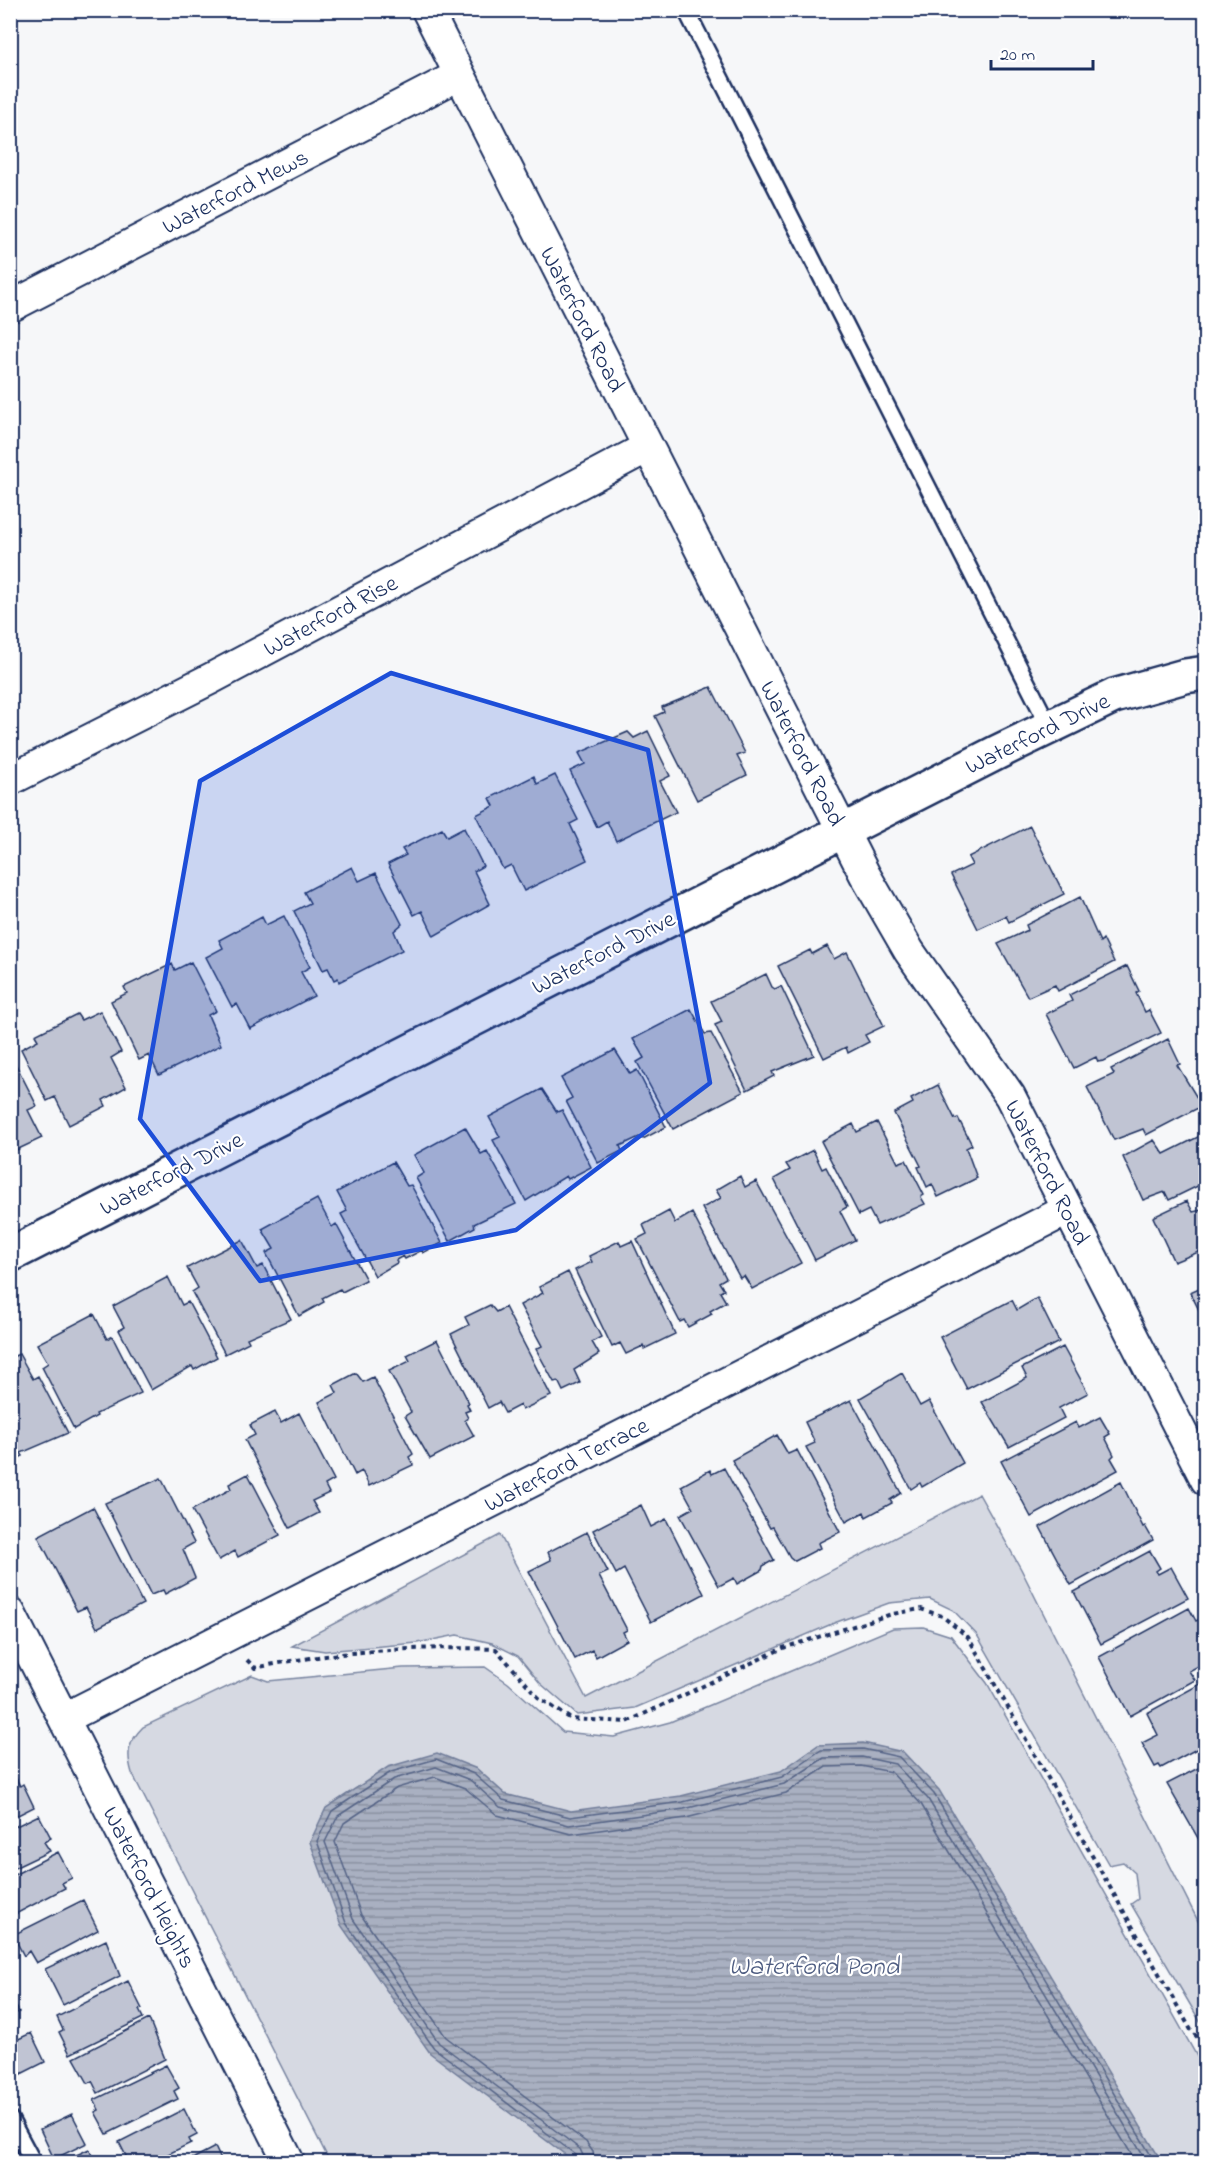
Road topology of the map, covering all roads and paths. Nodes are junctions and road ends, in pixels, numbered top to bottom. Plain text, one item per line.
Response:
1 (427, 10) edge
2 (686, 10) edge
3 (459, 75) junction
4 (10, 307) edge
5 (648, 447) junction
6 (1206, 673) edge
7 (1050, 728) junction
8 (10, 780) edge
9 (842, 829) junction
10 (1067, 1210) junction
11 (10, 1255) edge
12 (1206, 1480) edge
13 (10, 1613) edge
14 (246, 1658) dead end
15 (65, 1718) junction
16 (1206, 2047) edge
17 (10, 2119) edge
18 (33, 2163) edge
19 (289, 2163) edge

1 - 3 street, Waterford Road
2 - 7 lane
3 - 4 street, Waterford Mews
3 - 5 street, Waterford Road
5 - 8 street, Waterford Rise
5 - 9 street, Waterford Road
6 - 7 street, Waterford Drive
7 - 9 street, Waterford Drive
9 - 10 street, Waterford Road
9 - 11 street, Waterford Drive
10 - 12 street, Waterford Road
10 - 15 street, Waterford Terrace
13 - 15 street, Waterford Heights
14 - 16 path
15 - 19 street, Waterford Heights
17 - 18 lane

